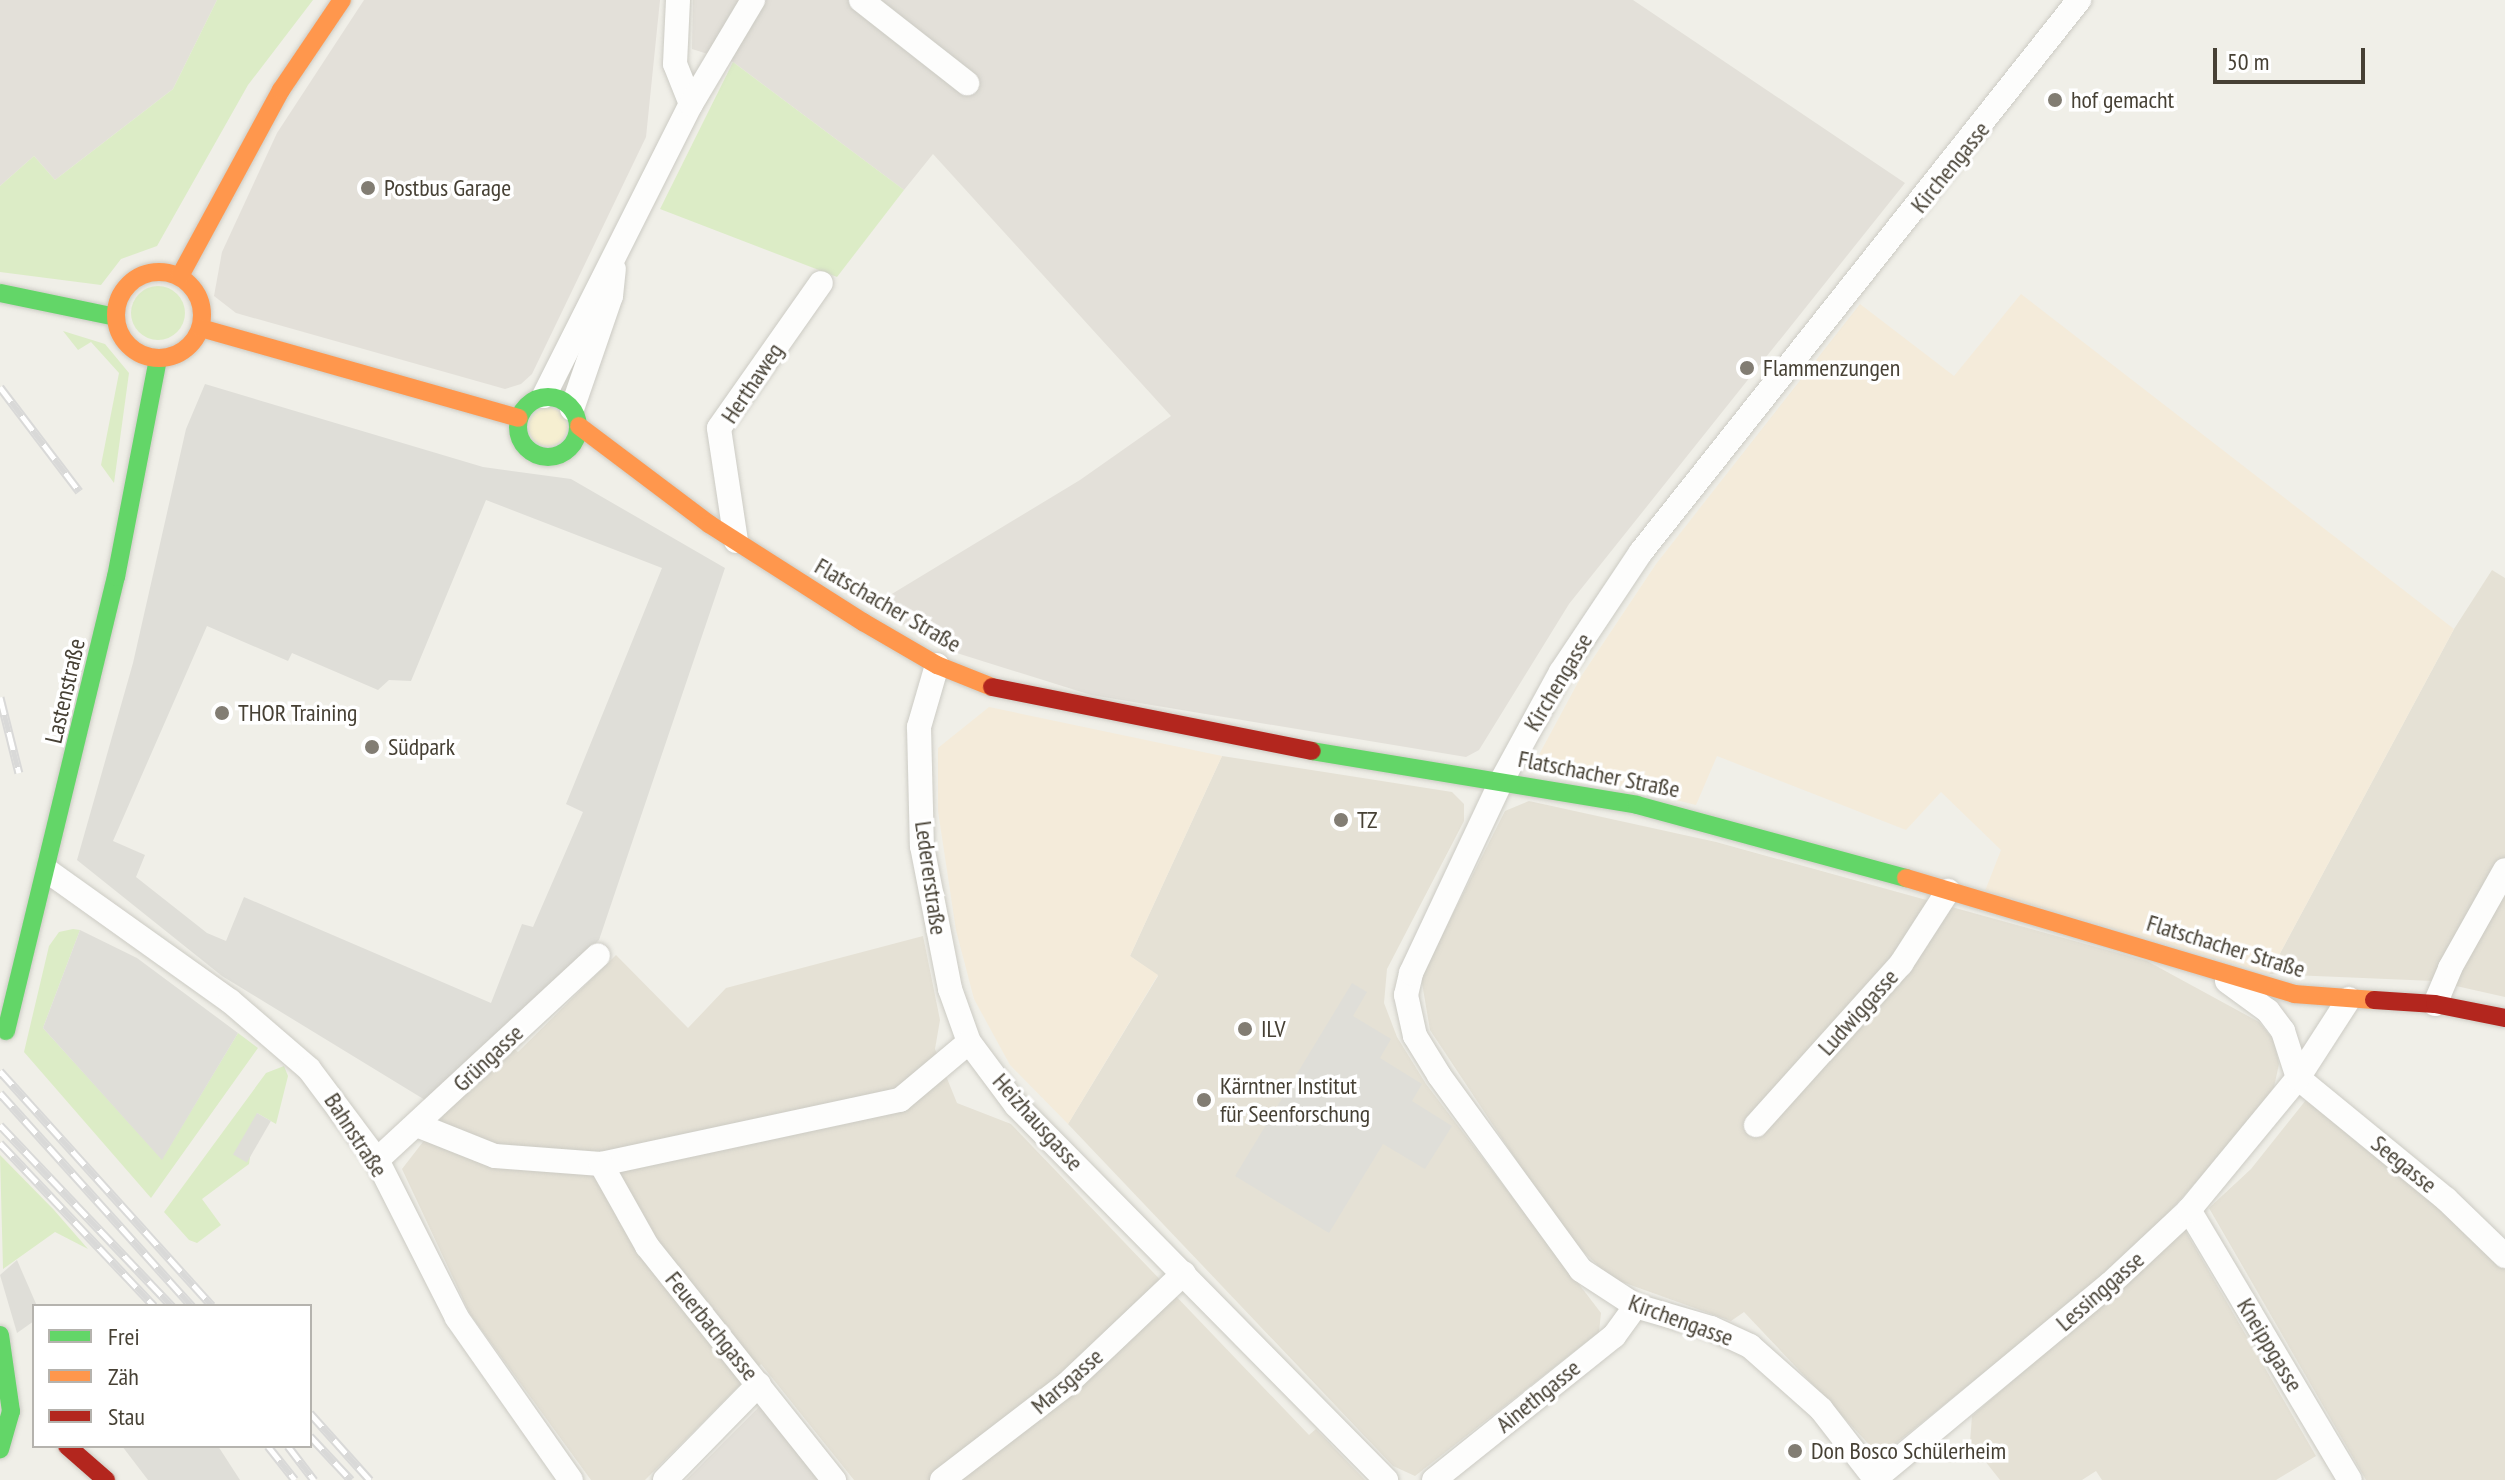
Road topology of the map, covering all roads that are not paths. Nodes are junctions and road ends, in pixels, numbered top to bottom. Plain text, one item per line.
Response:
1 (342, 0) edge
2 (678, 0) edge
3 (753, 0) edge
4 (861, 0) edge
5 (2079, 0) edge
6 (967, 83) dead end
7 (691, 104) junction
8 (615, 263) junction
9 (180, 276) junction
10 (821, 283) dead end
11 (0, 293) edge
12 (116, 317) junction
13 (201, 328) junction
14 (158, 359) junction
15 (544, 396) junction
16 (576, 417) junction
17 (518, 418) junction
18 (565, 452) junction
19 (589, 464) dead end
20 (613, 476) dead end
21 (709, 524) junction
22 (736, 541) junction
23 (937, 665) junction
24 (1502, 780) junction
25 (2505, 870) edge
26 (49, 872) junction
27 (1948, 891) junction
28 (598, 955) dead end
29 (2212, 970) junction
30 (2349, 999) junction
31 (2435, 1004) junction
32 (2505, 1018) edge
33 (6, 1031) dead end
34 (969, 1042) junction
35 (2298, 1078) junction
36 (417, 1125) junction
37 (1756, 1125) dead end
38 (377, 1160) junction
39 (601, 1164) junction
40 (2189, 1210) junction
41 (2505, 1256) edge
42 (1184, 1273) junction
43 (1636, 1306) junction
44 (0, 1335) edge
45 (759, 1384) junction
46 (5, 1391) edge
47 (32, 1415) edge
48 (69, 1448) edge
49 (0, 1449) edge
50 (1876, 1479) edge
51 (106, 1480) edge
52 (571, 1480) edge
53 (665, 1480) edge
54 (834, 1480) edge
55 (942, 1480) edge
56 (1386, 1480) edge
57 (1434, 1480) edge
58 (2350, 1480) edge

1 - 9 street
2 - 7 street
3 - 7 street
4 - 6 street
5 - 24 street, Kirchengasse
7 - 8 street
8 - 15 street
8 - 16 street
9 - 12 street
9 - 13 street
10 - 22 street, Herthaweg
11 - 12 street
12 - 14 street
13 - 14 street
13 - 17 street
14 - 26 street, Lastenstraße
15 - 16 street
15 - 17 street
16 - 18 street
16 - 21 street, Flatschacher Straße
17 - 18 street
18 - 19 street
20 - 21 street, Flatschacher Straße
21 - 22 street, Flatschacher Straße
22 - 23 street, Flatschacher Straße
23 - 24 street, Flatschacher Straße
23 - 34 street, Ledererstraße
24 - 27 street, Flatschacher Straße
24 - 43 street, Kirchengasse
25 - 31 street
26 - 33 street, Lastenstraße
26 - 38 street, Bahnstraße
27 - 29 street, Flatschacher Straße
27 - 37 street, Ludwiggasse
28 - 36 street, Grüngasse
29 - 30 street, Flatschacher Straße
29 - 35 street
30 - 31 street, Flatschacher Straße
30 - 35 street, Lessinggasse
31 - 32 street, Flatschacher Straße
34 - 39 street
34 - 42 street, Heizhausgasse
35 - 40 street, Lessinggasse
35 - 41 street, Seegasse
36 - 38 street, Grüngasse
36 - 39 street
38 - 52 street, Bahnstraße
39 - 45 street, Feuerbachgasse
40 - 50 street, Lessinggasse
40 - 58 street, Kneippgasse
42 - 55 street, Marsgasse
42 - 56 street, Heizhausgasse
43 - 50 street, Kirchengasse
43 - 57 street, Ainethgasse
44 - 46 street
45 - 53 street
45 - 54 street, Feuerbachgasse
46 - 47 street
46 - 49 street
48 - 51 street

